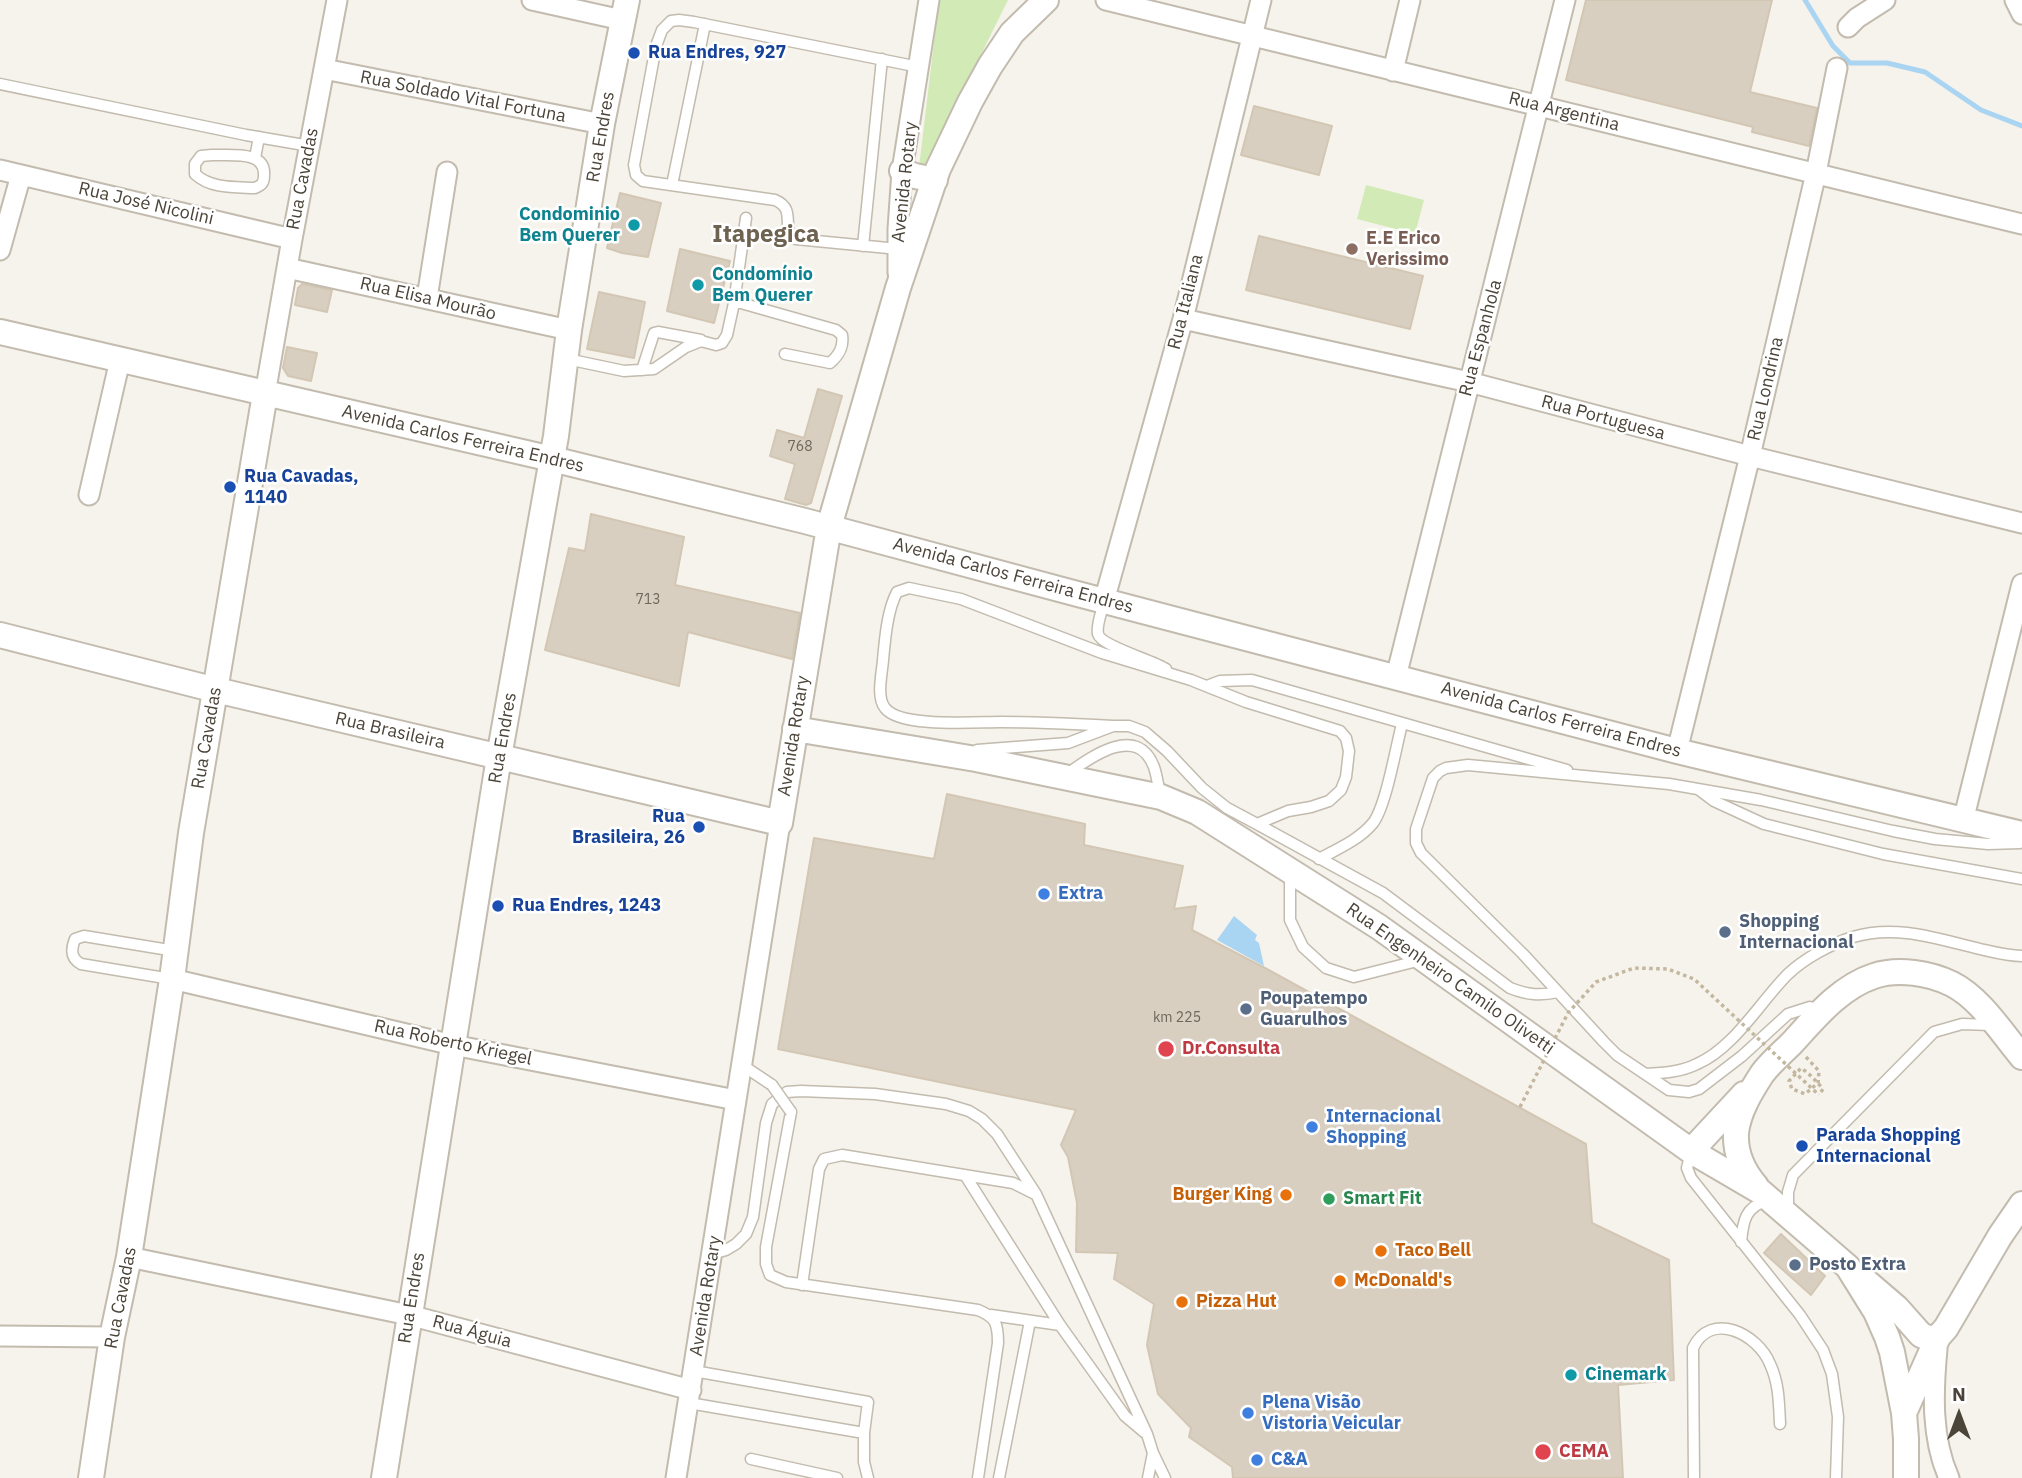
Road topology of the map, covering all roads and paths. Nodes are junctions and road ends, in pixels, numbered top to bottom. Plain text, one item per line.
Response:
1 (337, 0) edge
2 (532, 0) edge
3 (929, 0) edge
4 (1046, 0) edge
5 (1106, 0) edge
6 (1261, 0) edge
7 (1410, 0) edge
8 (1565, 0) edge
9 (1885, 0) edge
10 (2015, 0) edge
11 (625, 10) edge
12 (2022, 14) edge
13 (705, 24) junction
14 (1848, 26) dead end
15 (1251, 37) junction
16 (881, 59) junction
17 (919, 67) junction
18 (1837, 68) dead end
19 (324, 69) junction
20 (1393, 71) junction
21 (0, 84) edge
22 (1537, 106) junction
23 (602, 124) junction
24 (258, 137) junction
25 (310, 146) junction
26 (255, 158) junction
27 (0, 170) edge
28 (902, 171) junction
29 (447, 172) dead end
30 (1816, 173) junction
31 (21, 175) junction
32 (934, 180) junction
33 (672, 185) junction
34 (746, 218) dead end
35 (2022, 224) edge
36 (292, 239) junction
37 (863, 246) junction
38 (898, 249) junction
39 (0, 250) edge
40 (287, 268) junction
41 (898, 288) junction
42 (427, 298) junction
43 (734, 303) junction
44 (1183, 319) junction
45 (569, 330) junction
46 (0, 332) edge
47 (701, 341) junction
48 (785, 354) dead end
49 (566, 359) junction
50 (120, 360) junction
51 (642, 370) junction
52 (1469, 383) junction
53 (265, 394) junction
54 (1750, 456) junction
55 (552, 459) junction
56 (89, 495) dead end
57 (2022, 523) edge
58 (829, 527) junction
59 (2022, 584) edge
60 (1104, 601) junction
61 (0, 635) edge
62 (1175, 675) junction
63 (1396, 677) junction
64 (1207, 686) junction
65 (216, 690) junction
66 (1402, 724) junction
67 (1113, 726) junction
68 (795, 729) junction
69 (1677, 751) junction
70 (931, 752) junction
71 (499, 757) junction
72 (1064, 776) junction
73 (1590, 777) junction
74 (1696, 788) junction
75 (1161, 797) junction
76 (1963, 821) junction
77 (780, 823) junction
78 (1257, 824) junction
79 (2022, 834) edge
80 (2022, 843) edge
81 (1319, 859) junction
82 (1290, 870) junction
83 (2022, 879) edge
84 (175, 951) junction
85 (2022, 956) edge
86 (1425, 959) junction
87 (172, 979) junction
88 (1558, 992) junction
89 (1821, 1012) junction
90 (1995, 1026) junction
91 (453, 1045) junction
92 (2022, 1057) edge
93 (742, 1065) junction
94 (1819, 1071) dead end
95 (1763, 1072) junction
96 (1796, 1073) junction
97 (1645, 1074) junction
98 (1818, 1083) junction
99 (1812, 1088) junction
100 (736, 1100) junction
101 (1520, 1107) dead end
102 (1692, 1151) junction
103 (965, 1175) junction
104 (1036, 1194) junction
105 (1765, 1196) junction
106 (2022, 1204) edge
107 (1788, 1217) junction
108 (1741, 1242) junction
109 (712, 1254) junction
110 (129, 1257) junction
111 (1848, 1267) junction
112 (802, 1284) junction
113 (409, 1315) junction
114 (991, 1315) junction
115 (1030, 1321) junction
116 (1060, 1325) junction
117 (0, 1336) edge
118 (112, 1337) junction
119 (1938, 1337) junction
120 (691, 1388) junction
121 (1904, 1413) junction
122 (1780, 1424) dead end
123 (864, 1433) junction
124 (1147, 1434) junction
125 (1153, 1453) junction
126 (751, 1459) dead end
127 (92, 1478) edge
128 (384, 1478) edge
129 (677, 1478) edge
130 (836, 1478) edge
131 (868, 1478) edge
132 (978, 1478) edge
133 (999, 1478) edge
134 (1147, 1478) edge
135 (1165, 1478) edge
136 (1695, 1478) edge
137 (1836, 1478) edge
138 (1906, 1478) edge
139 (1949, 1478) edge

1 - 19 street, Rua Cavadas
2 - 11 street
3 - 17 street, Avenida Rotary
4 - 32 street
5 - 15 street, Rua Argentina
6 - 15 street, Rua Italiana
7 - 20 street
8 - 22 street, Rua Espanhola
9 - 14 street
10 - 12 street
11 - 23 street, Rua Endres
13 - 16 lane
13 - 33 lane
13 - 33 lane
15 - 20 street, Rua Argentina
15 - 44 street, Rua Italiana
16 - 17 lane
16 - 37 lane
17 - 28 street, Avenida Rotary
18 - 30 street, Rua Londrina
19 - 23 street, Rua Soldado Vital Fortuna
19 - 25 street, Rua Cavadas
20 - 22 street, Rua Argentina
21 - 24 lane
22 - 30 street, Rua Argentina
22 - 52 street, Rua Espanhola
23 - 45 street, Rua Endres
24 - 25 lane
24 - 26 lane
25 - 36 street, Rua Cavadas
26 - 26 lane
27 - 31 street, Rua José Nicolini
28 - 32 street
28 - 38 street, Avenida Rotary
29 - 42 street
30 - 35 street, Rua Argentina
30 - 54 street, Rua Londrina
31 - 36 street, Rua José Nicolini
31 - 39 street
32 - 41 street
33 - 37 lane
34 - 43 lane
36 - 40 street, Rua Cavadas
37 - 38 lane
38 - 41 street, Avenida Rotary
40 - 42 street, Rua Elisa Mourão
40 - 53 street, Rua Cavadas
41 - 58 street, Avenida Rotary
42 - 45 street, Rua Elisa Mourão
43 - 47 lane
43 - 48 lane
44 - 52 street, Rua Portuguesa
44 - 60 street, Rua Italiana
45 - 49 street, Rua Endres
46 - 50 street, Avenida Carlos Ferreira Endres
47 - 51 lane
47 - 51 lane
49 - 51 lane
49 - 55 street, Rua Endres
50 - 53 street, Avenida Carlos Ferreira Endres
50 - 56 street
52 - 54 street, Rua Portuguesa
52 - 63 street, Rua Espanhola
53 - 55 street, Avenida Carlos Ferreira Endres
53 - 65 street, Rua Cavadas
54 - 57 street, Rua Portuguesa
54 - 69 street, Rua Londrina
55 - 58 street, Avenida Carlos Ferreira Endres
55 - 71 street, Rua Endres
58 - 60 street, Avenida Carlos Ferreira Endres
58 - 68 street, Avenida Rotary
59 - 76 street
60 - 62 lane
60 - 63 street, Avenida Carlos Ferreira Endres
61 - 65 street, Rua Brasileira
62 - 64 lane
62 - 67 lane
63 - 69 street, Avenida Carlos Ferreira Endres
64 - 66 lane
64 - 78 lane
65 - 71 street, Rua Brasileira
65 - 84 street, Rua Cavadas
66 - 73 lane
66 - 81 lane
67 - 70 lane
67 - 78 lane
68 - 70 street, Rua Engenheiro Camilo Olivetti
68 - 77 street, Avenida Rotary
69 - 76 street, Avenida Carlos Ferreira Endres
70 - 72 street, Rua Engenheiro Camilo Olivetti
71 - 77 street, Rua Brasileira
71 - 91 street, Rua Endres
72 - 75 street, Rua Engenheiro Camilo Olivetti
72 - 75 lane
73 - 74 lane
73 - 88 lane
74 - 80 lane
74 - 83 lane
75 - 82 street, Rua Engenheiro Camilo Olivetti
76 - 79 street, Avenida Carlos Ferreira Endres
77 - 93 street, Avenida Rotary
78 - 81 lane
81 - 88 lane
82 - 86 street, Rua Engenheiro Camilo Olivetti
82 - 86 lane
84 - 87 street, Rua Cavadas
84 - 87 lane
85 - 97 lane
86 - 102 street, Rua Engenheiro Camilo Olivetti
87 - 91 street, Rua Roberto Kriegel
87 - 110 street, Rua Cavadas
88 - 97 lane
89 - 90 street
89 - 95 street
89 - 97 lane
90 - 92 street
90 - 107 lane
91 - 100 street, Rua Roberto Kriegel
91 - 113 street, Rua Endres
93 - 100 street, Avenida Rotary
93 - 112 lane, bridge
94 - 98 path
95 - 102 street
95 - 105 street
96 - 98 path
96 - 99 path, bridge
96 - 99 path
96 - 101 path, bridge
98 - 99 path, bridge
98 - 99 path, bridge
100 - 109 street, Avenida Rotary
102 - 105 street, Rua Engenheiro Camilo Olivetti
102 - 108 lane
103 - 104 lane
103 - 112 lane
103 - 116 lane
104 - 109 lane
104 - 124 lane
105 - 107 street, Rua Engenheiro Camilo Olivetti
105 - 108 lane
106 - 119 street
107 - 111 street, Rua Engenheiro Camilo Olivetti
108 - 137 lane
109 - 120 street, Avenida Rotary
110 - 113 street, Rua Águia
110 - 118 street, Rua Cavadas
111 - 119 street
111 - 121 street, Rua Engenheiro Camilo Olivetti
112 - 114 lane
113 - 120 street, Rua Águia
113 - 128 street, Rua Endres
114 - 115 lane
114 - 132 lane
115 - 116 lane
115 - 133 lane
116 - 124 lane
117 - 118 street
118 - 127 street, Rua Cavadas
119 - 121 street
119 - 139 street
120 - 123 lane
120 - 123 lane
120 - 129 street, Avenida Rotary
121 - 138 street, Rua Engenheiro Camilo Olivetti
122 - 136 lane
123 - 131 lane
124 - 125 lane
125 - 134 lane
125 - 135 lane
126 - 130 lane

